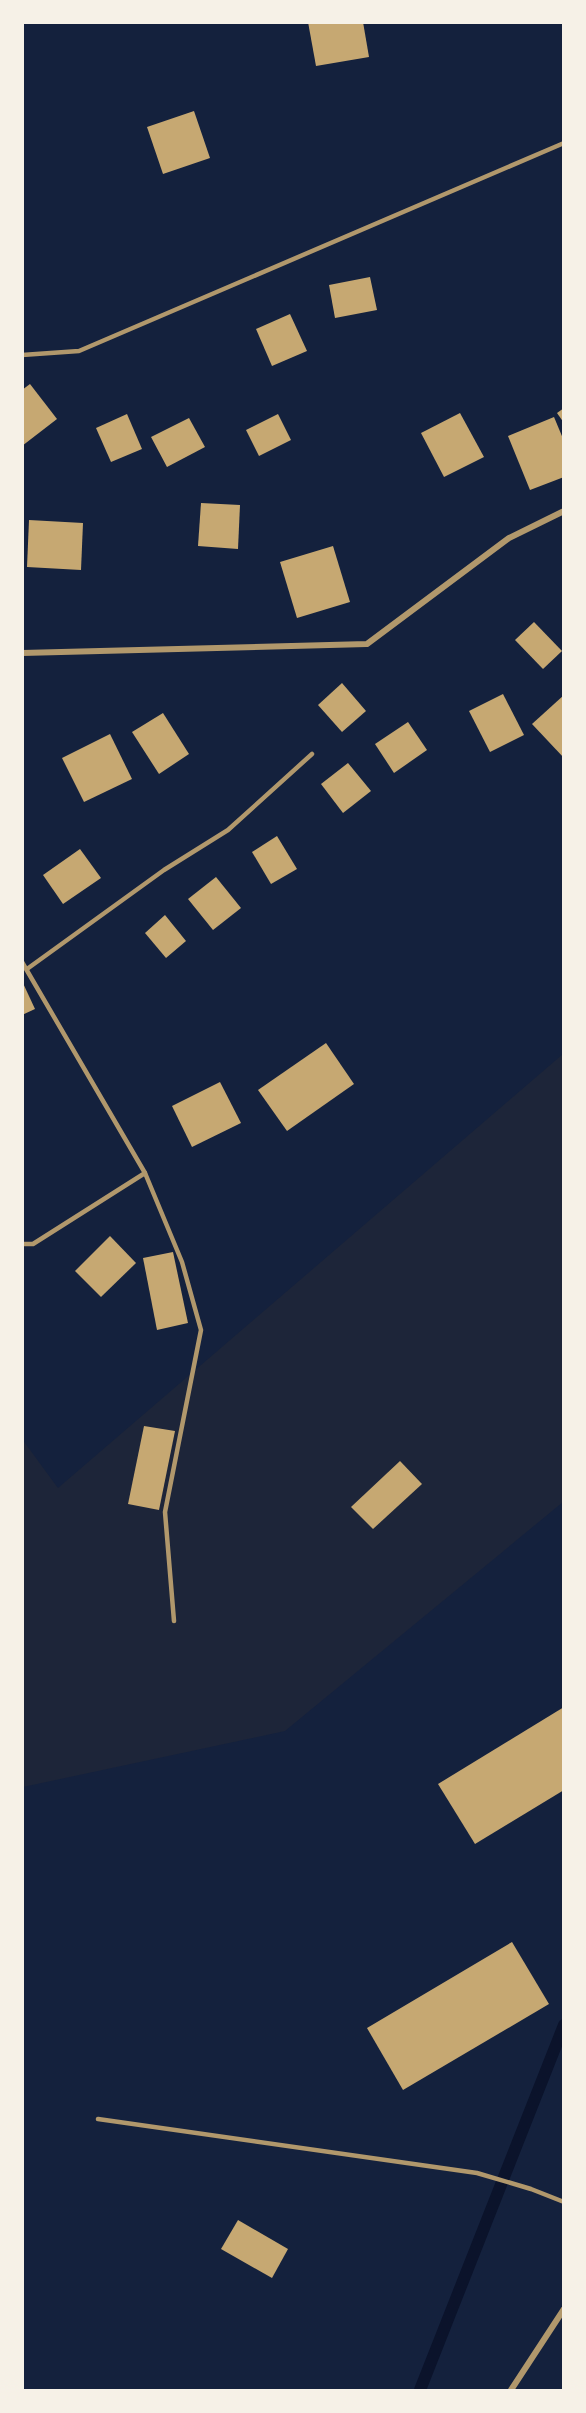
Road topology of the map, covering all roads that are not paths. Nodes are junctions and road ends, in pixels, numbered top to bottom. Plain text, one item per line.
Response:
1 (564, 143) edge
2 (22, 355) edge
3 (564, 511) edge
4 (22, 653) edge
5 (312, 754) dead end
6 (22, 962) edge
7 (27, 969) junction
8 (145, 1173) junction
9 (22, 1244) edge
10 (174, 1621) dead end
11 (98, 2119) dead end
12 (564, 2202) edge
13 (564, 2309) edge
14 (511, 2391) edge

1 - 2 lane
3 - 4 street
5 - 7 lane
6 - 7 lane
7 - 8 lane
8 - 9 lane
8 - 10 lane
11 - 12 lane
13 - 14 street

